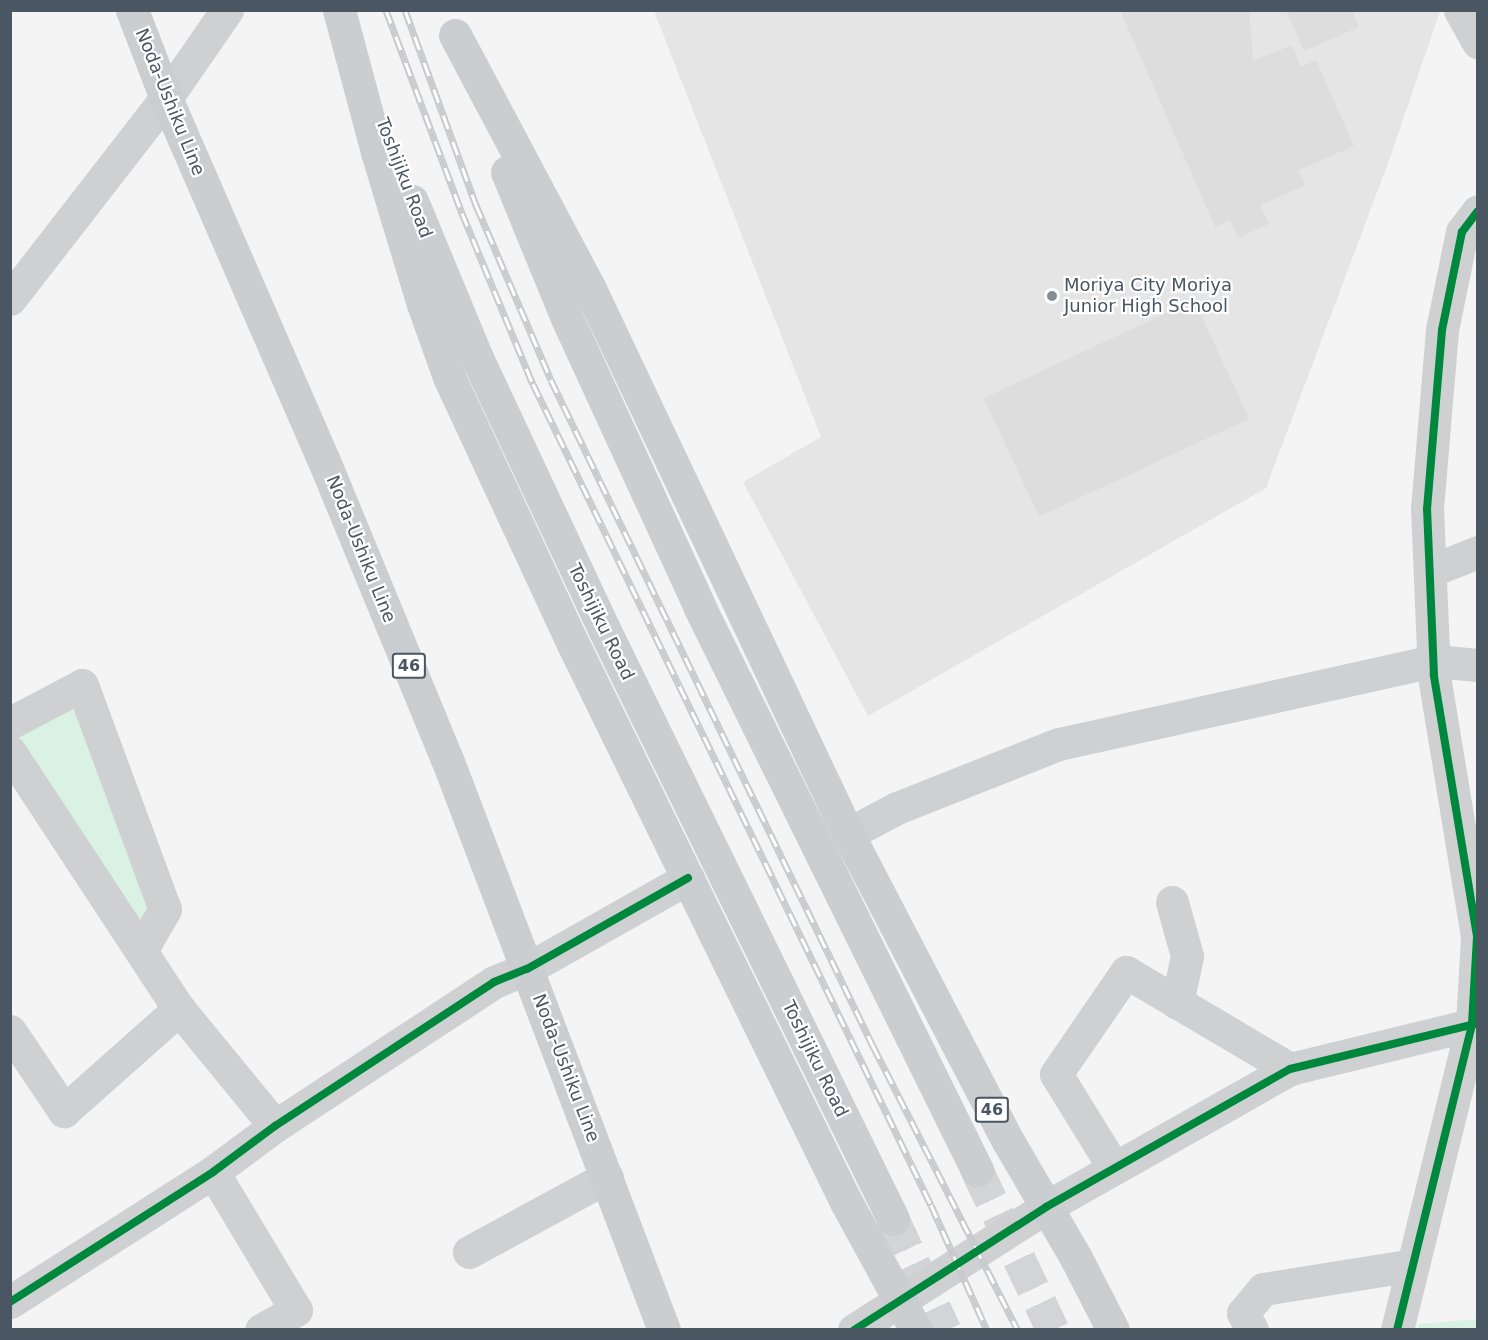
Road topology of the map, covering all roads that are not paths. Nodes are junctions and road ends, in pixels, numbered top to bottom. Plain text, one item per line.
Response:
1 (132, 10) edge
2 (227, 10) edge
3 (341, 10) edge
4 (1460, 10) edge
5 (451, 23) edge
6 (1478, 42) edge
7 (166, 98) junction
8 (1478, 211) edge
9 (16, 283) edge
10 (1478, 552) edge
11 (1430, 572) junction
12 (1434, 661) junction
13 (1478, 665) edge
14 (10, 723) edge
15 (10, 752) edge
16 (848, 834) junction
17 (688, 878) junction
18 (1172, 902) dead end
19 (141, 951) junction
20 (527, 969) junction
21 (1177, 1003) junction
22 (179, 1010) junction
23 (1475, 1023) edge
24 (10, 1031) edge
25 (1290, 1069) junction
26 (275, 1126) junction
27 (1114, 1168) junction
28 (977, 1170) tunnel mouth
29 (213, 1172) junction
30 (608, 1177) junction
31 (1046, 1207) junction
32 (893, 1219) tunnel mouth
33 (469, 1252) dead end
34 (1413, 1265) junction
35 (10, 1302) edge
36 (899, 1302) junction
37 (261, 1329) edge
38 (664, 1329) edge
39 (854, 1329) edge
40 (916, 1329) edge
41 (1113, 1329) edge
42 (1252, 1329) edge
43 (1397, 1329) edge

1 - 7 main road, Noda-Ushiku Line / 46
2 - 7 street
3 - 17 main road
3 - 32 main road, Toshijiku Road
4 - 6 street
5 - 16 main road, 46
5 - 28 main road, 46
7 - 9 street
7 - 20 main road, Noda-Ushiku Line / 46
8 - 11 street
10 - 11 street
11 - 12 street
12 - 13 street
12 - 16 street
12 - 23 street
14 - 19 street
15 - 19 street
16 - 31 main road, 46
17 - 20 street
17 - 36 main road
18 - 21 street
19 - 22 street
20 - 26 street
20 - 30 main road, Noda-Ushiku Line / 46
21 - 25 street
21 - 27 street
22 - 24 street
22 - 26 street
23 - 25 street
23 - 34 street
25 - 27 street
26 - 29 street
27 - 31 street
29 - 35 street
29 - 37 street
30 - 33 street
30 - 38 main road, Noda-Ushiku Line / 46
31 - 36 street
31 - 41 main road, 46
34 - 42 street
34 - 43 street
36 - 39 street
36 - 40 main road

